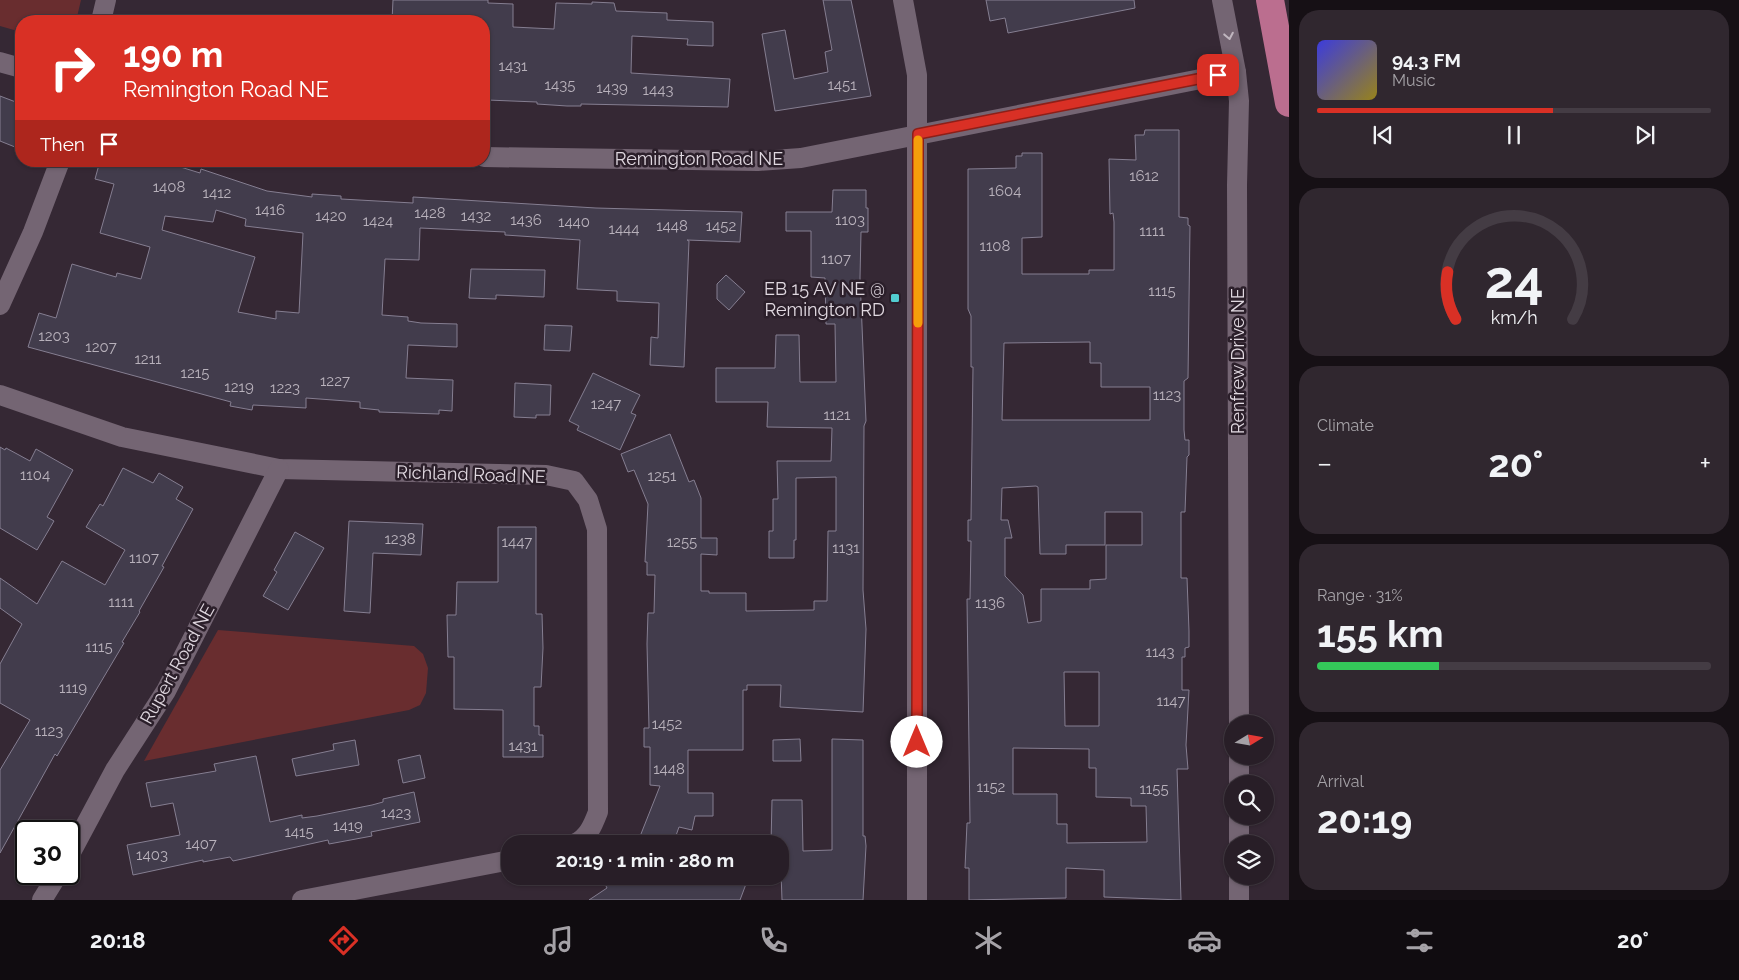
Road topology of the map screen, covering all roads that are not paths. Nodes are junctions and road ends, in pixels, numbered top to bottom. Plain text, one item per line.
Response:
1 (106, 0) edge
2 (902, 0) edge
3 (1222, 0) edge
4 (1270, 0) edge
5 (102, 15) edge
6 (0, 62) edge
7 (15, 66) edge
8 (1236, 72) junction
9 (1289, 103) edge
10 (918, 134) junction
11 (490, 157) edge
12 (58, 167) edge
13 (0, 305) edge
14 (0, 395) edge
15 (279, 469) junction
16 (1239, 715) edge
17 (80, 835) edge
18 (586, 835) edge
19 (501, 862) edge
20 (51, 885) edge
21 (1239, 885) edge
22 (362, 895) edge
23 (42, 900) edge
24 (302, 900) edge
25 (917, 900) edge
26 (1239, 900) edge

1 - 5 street
2 - 10 street
3 -> 8 street, Renfrew Drive NE
4 - 9 highway
6 - 7 street
8 - 10 street, Remington Road NE
8 - 16 street, Renfrew Drive NE
10 - 11 street, Remington Road NE
10 - 25 street
12 - 13 street
14 - 15 street, Richland Road NE
15 - 17 street, Rupert Road NE
15 - 18 street, Richland Road NE
19 - 22 street
20 - 23 street
21 - 26 street
22 - 24 street

